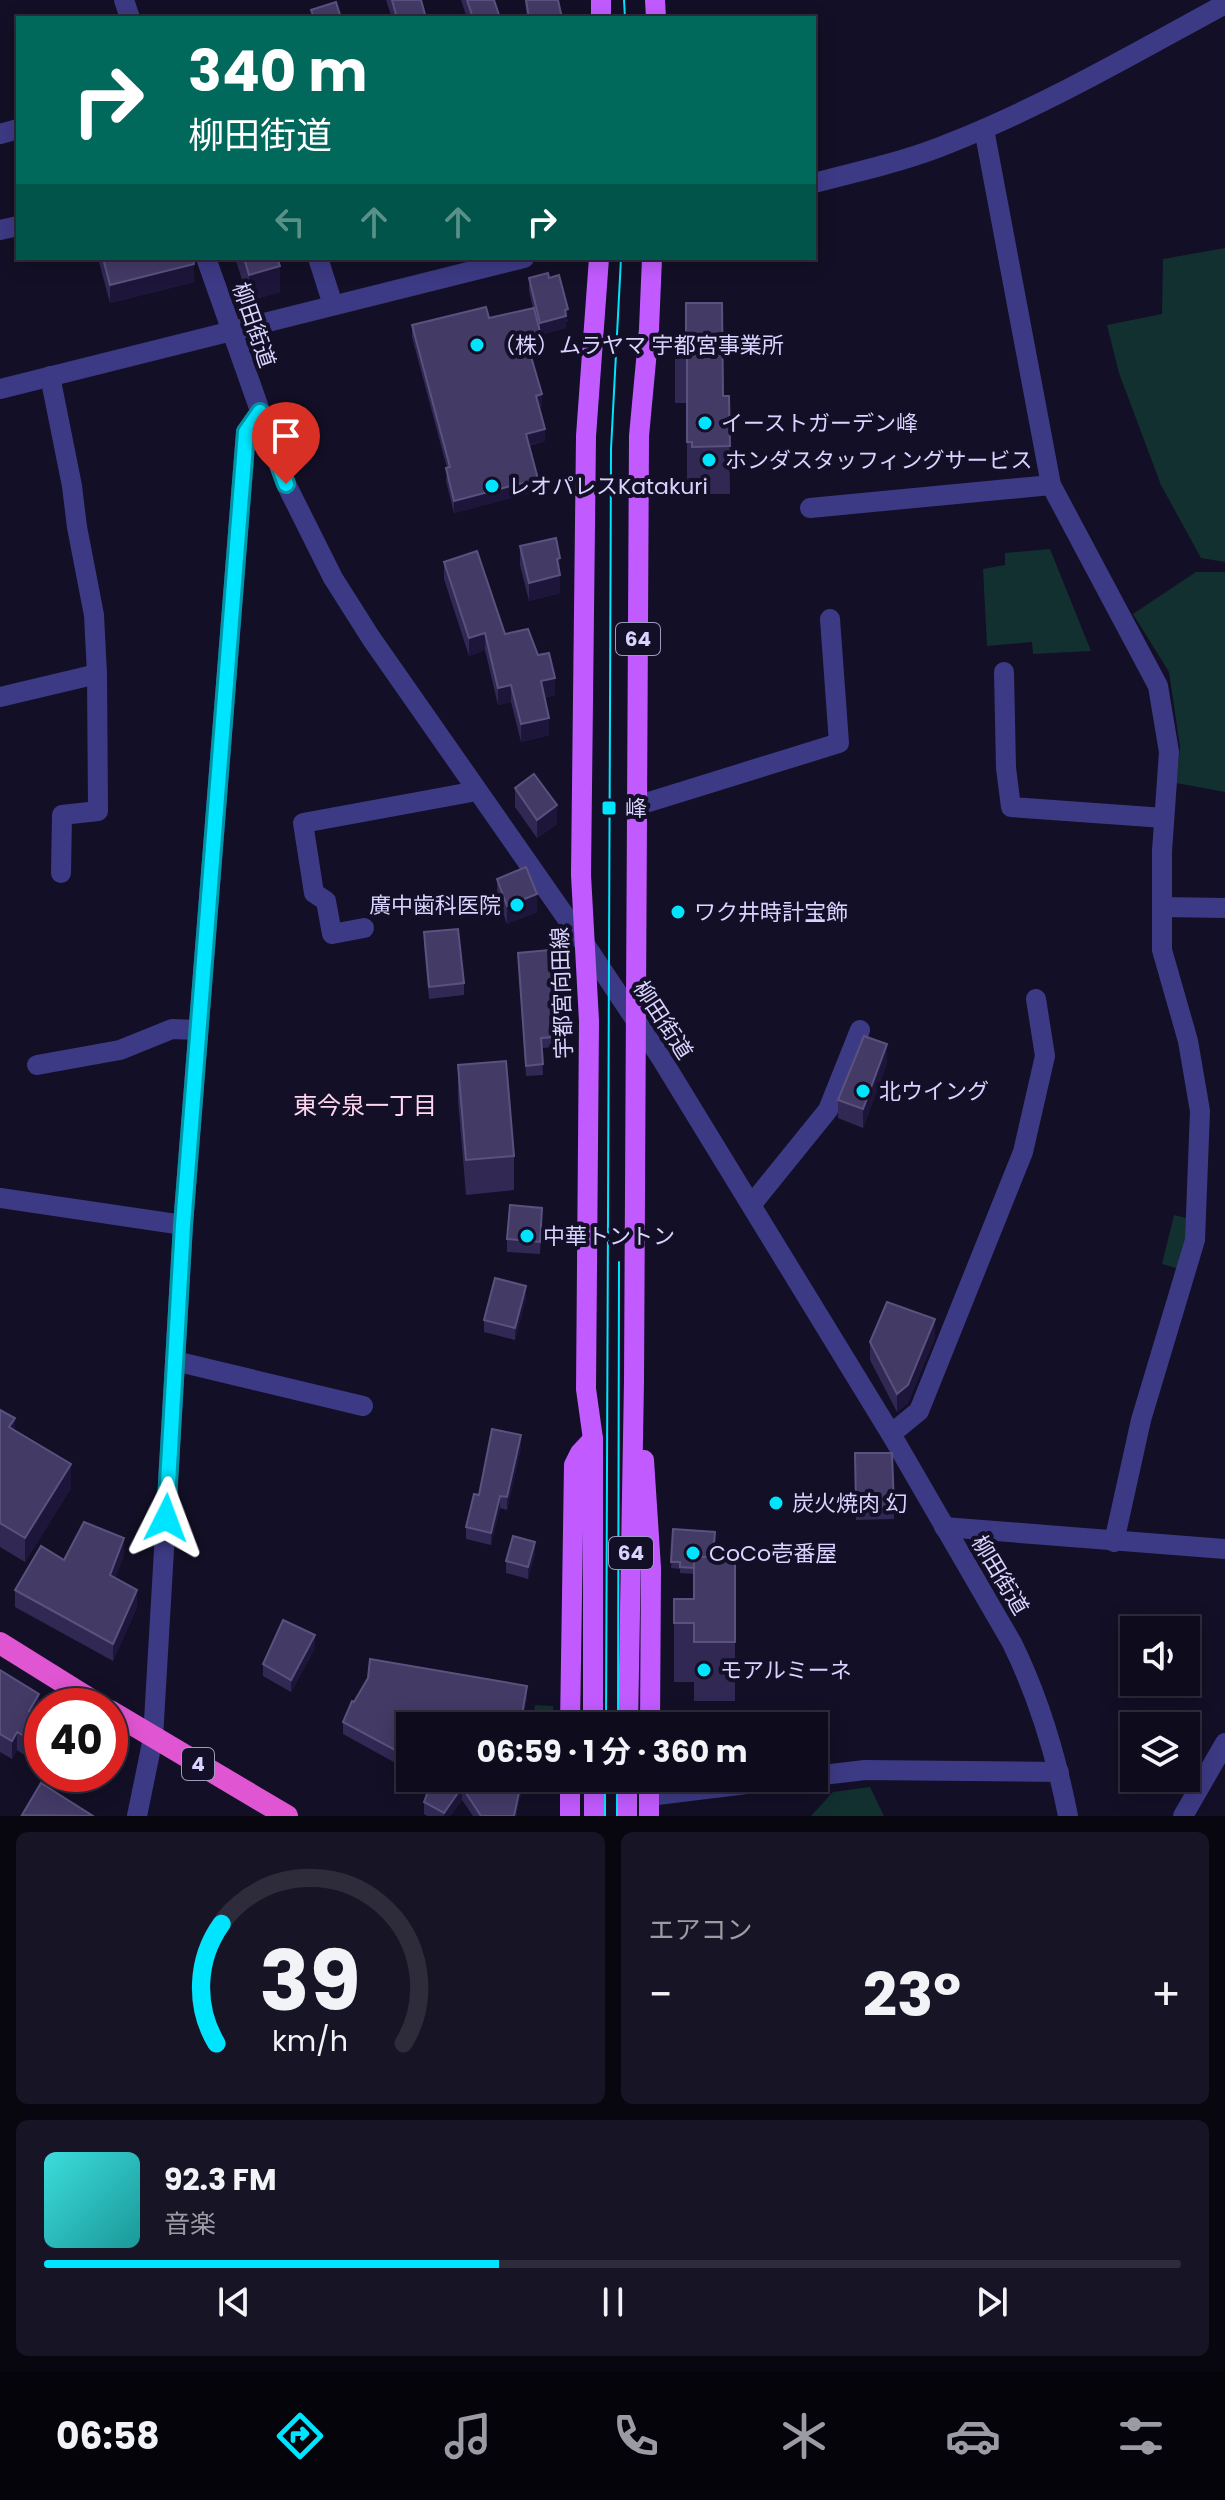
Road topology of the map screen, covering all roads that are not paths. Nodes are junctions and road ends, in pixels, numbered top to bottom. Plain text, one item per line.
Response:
1 (1225, 4) edge
2 (984, 129) junction
3 (816, 182) edge
4 (207, 260) edge
5 (319, 260) edge
6 (516, 260) edge
7 (599, 260) edge
8 (652, 260) edge
9 (333, 305) junction
10 (230, 330) junction
11 (50, 376) junction
12 (0, 389) edge
13 (260, 412) junction
14 (1051, 485) junction
15 (810, 508) dead end
16 (830, 619) dead end
17 (1004, 672) dead end
18 (97, 674) junction
19 (0, 697) edge
20 (477, 791) junction
21 (636, 806) junction
22 (1164, 818) junction
23 (61, 873) dead end
24 (1162, 907) junction
25 (1225, 908) edge
26 (364, 928) dead end
27 (584, 943) junction
28 (1036, 999) dead end
29 (636, 1021) junction
30 (198, 1030) junction
31 (860, 1030) dead end
32 (37, 1065) dead end
33 (0, 1198) edge
34 (752, 1204) junction
35 (183, 1225) junction
36 (175, 1361) junction
37 (634, 1381) junction
38 (363, 1406) dead end
39 (891, 1434) junction
40 (593, 1439) junction
41 (944, 1527) junction
42 (1114, 1542) junction
43 (1225, 1549) edge
44 (0, 1643) edge
45 (72, 1688) edge
46 (570, 1712) edge
47 (593, 1712) edge
48 (628, 1712) edge
49 (650, 1712) edge
50 (128, 1722) edge
51 (153, 1738) junction
52 (1225, 1743) edge
53 (1059, 1772) junction
54 (828, 1774) edge
55 (570, 1792) edge
56 (594, 1792) edge
57 (627, 1792) edge
58 (688, 1792) edge
59 (649, 1797) edge
60 (137, 1816) edge
61 (287, 1816) edge
62 (570, 1816) edge
63 (594, 1816) edge
64 (627, 1816) edge
65 (1068, 1816) edge
66 (1183, 1816) edge

1 - 2 street
2 - 3 street
2 - 14 street
4 - 10 street, 柳田街道
5 - 9 street
6 - 9 street
7 - 27 main road, 宇都宮向田線 / 64
8 - 21 main road, 64
9 - 10 street
10 - 11 street
10 - 13 street, 柳田街道
11 - 12 street
11 - 18 street
13 - 20 street, 柳田街道
13 - 30 street
14 - 15 street
14 - 22 street
16 - 21 street
17 - 22 street
18 - 19 street
18 - 23 street
20 - 26 street
20 - 27 street, 柳田街道
21 - 29 main road, 64
22 - 24 street
24 - 25 street
24 - 42 street
27 - 29 street, 柳田街道
27 - 40 main road, 宇都宮向田線 / 64
28 - 39 street
29 - 34 street, 柳田街道
29 - 37 main road, 64
30 - 32 street
30 - 35 street
31 - 34 street
33 - 35 street
34 - 39 street, 柳田街道
35 - 36 street
36 - 38 street
36 - 51 street
37 - 48 main road, 64
37 - 49 main road
39 - 41 street, 柳田街道
40 - 46 main road
40 - 47 main road, 宇都宮向田線 / 64
41 - 42 street
41 - 53 street, 柳田街道
42 - 43 street
44 - 45 highway
50 - 51 highway, 4
51 - 60 street
51 - 61 highway, 4
52 - 66 street
53 - 54 street
53 - 65 street, 柳田街道
55 - 62 main road
56 - 63 main road
57 - 64 main road
58 - 59 street

